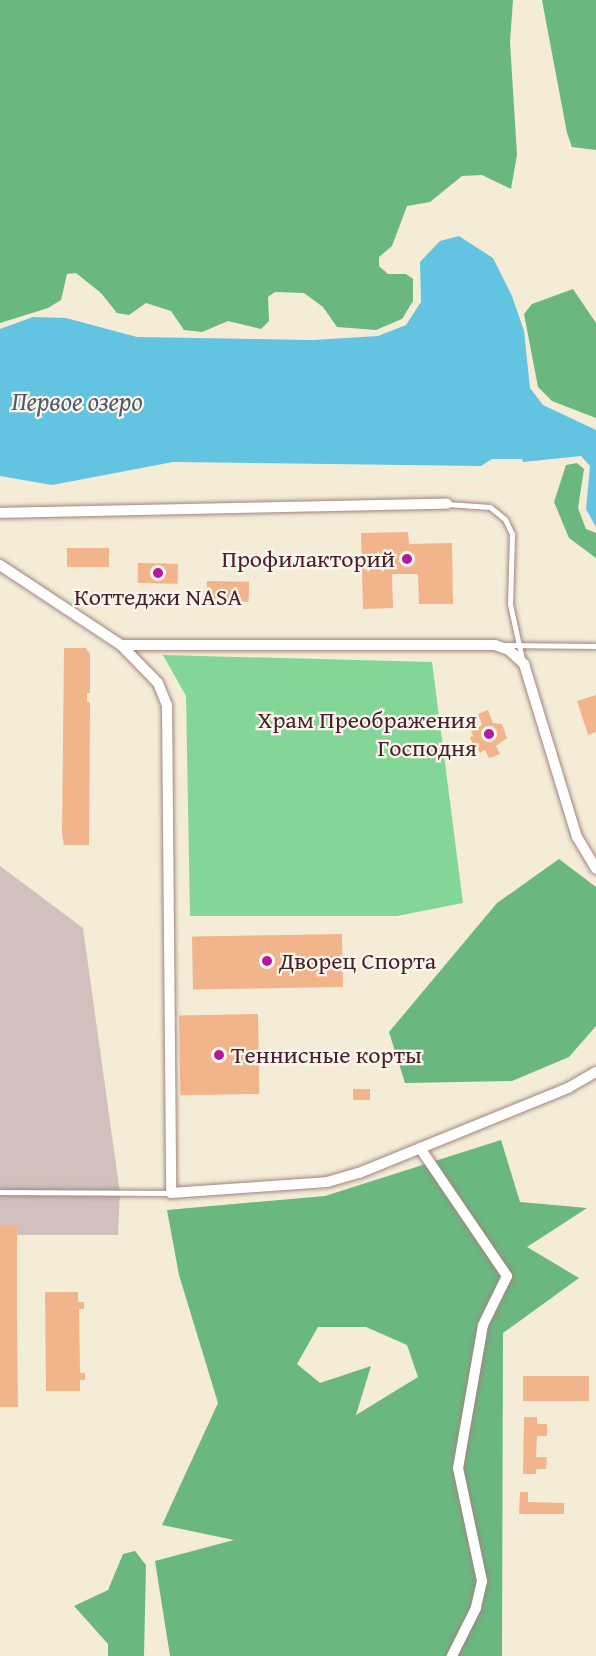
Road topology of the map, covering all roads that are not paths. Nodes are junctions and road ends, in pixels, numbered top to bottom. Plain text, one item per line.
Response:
1 (447, 504) joint
2 (0, 513) edge
3 (0, 565) edge
4 (121, 645) junction
5 (495, 645) junction
6 (518, 646) junction
7 (596, 646) edge
8 (524, 664) junction
9 (596, 869) edge
10 (596, 1072) edge
11 (420, 1148) junction
12 (0, 1192) edge
13 (171, 1193) junction
14 (452, 1656) edge

1 - 2 street
1 - 6 lane
3 - 4 street
4 - 5 street
4 - 13 street
5 - 6 lane
5 - 8 street
6 - 7 lane
6 - 8 lane
8 - 9 street
10 - 11 street
11 - 13 street
11 - 14 street
12 - 13 lane

